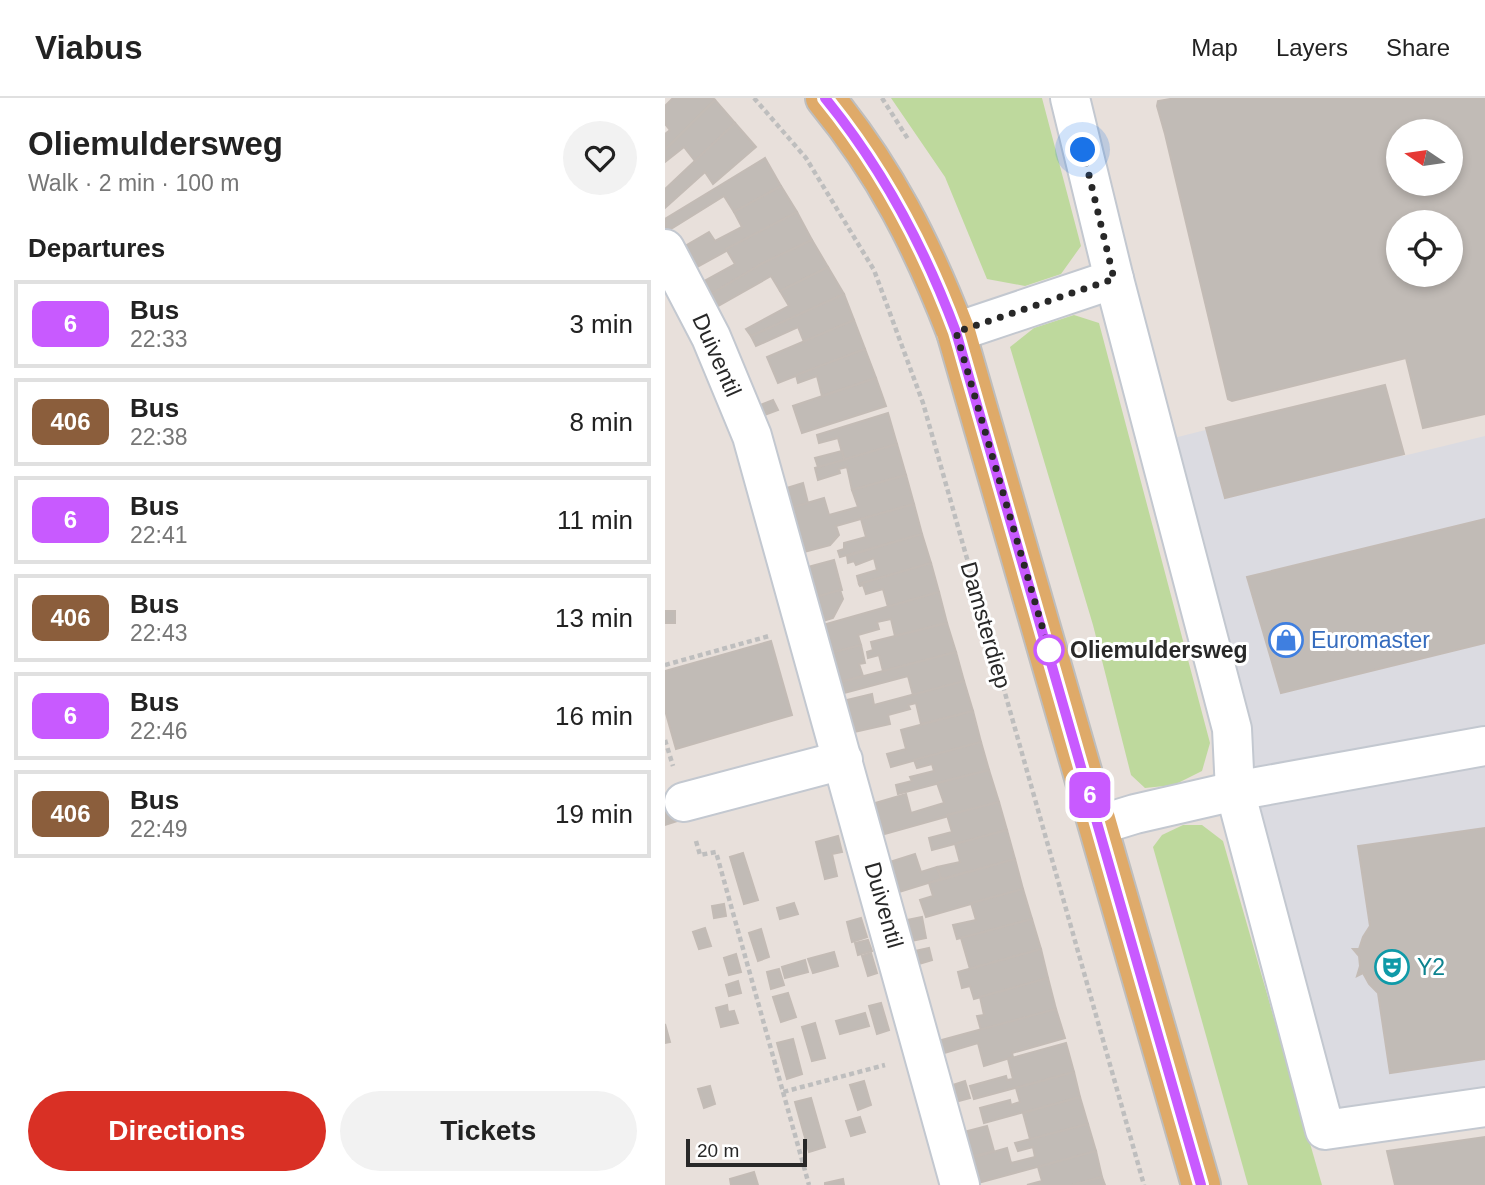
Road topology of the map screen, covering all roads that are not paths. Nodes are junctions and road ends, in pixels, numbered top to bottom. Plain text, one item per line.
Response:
1 (825, 98) edge
2 (1070, 98) edge
3 (665, 249) edge
4 (1114, 279) junction
5 (675, 292) edge
6 (956, 332) junction
7 (1485, 747) edge
8 (843, 760) junction
9 (1235, 791) junction
10 (684, 802) road end
11 (1099, 825) junction
12 (1485, 1107) edge
13 (960, 1185) edge
14 (1201, 1185) edge

1 - 6 main road
2 - 4 street
3 - 5 street, Duiventil
4 - 6 street
4 - 9 street
5 - 8 street, Duiventil
6 - 11 main road
7 - 9 street
8 - 10 street
8 - 13 street, Duiventil
9 - 11 street
9 - 12 street
11 - 14 main road

